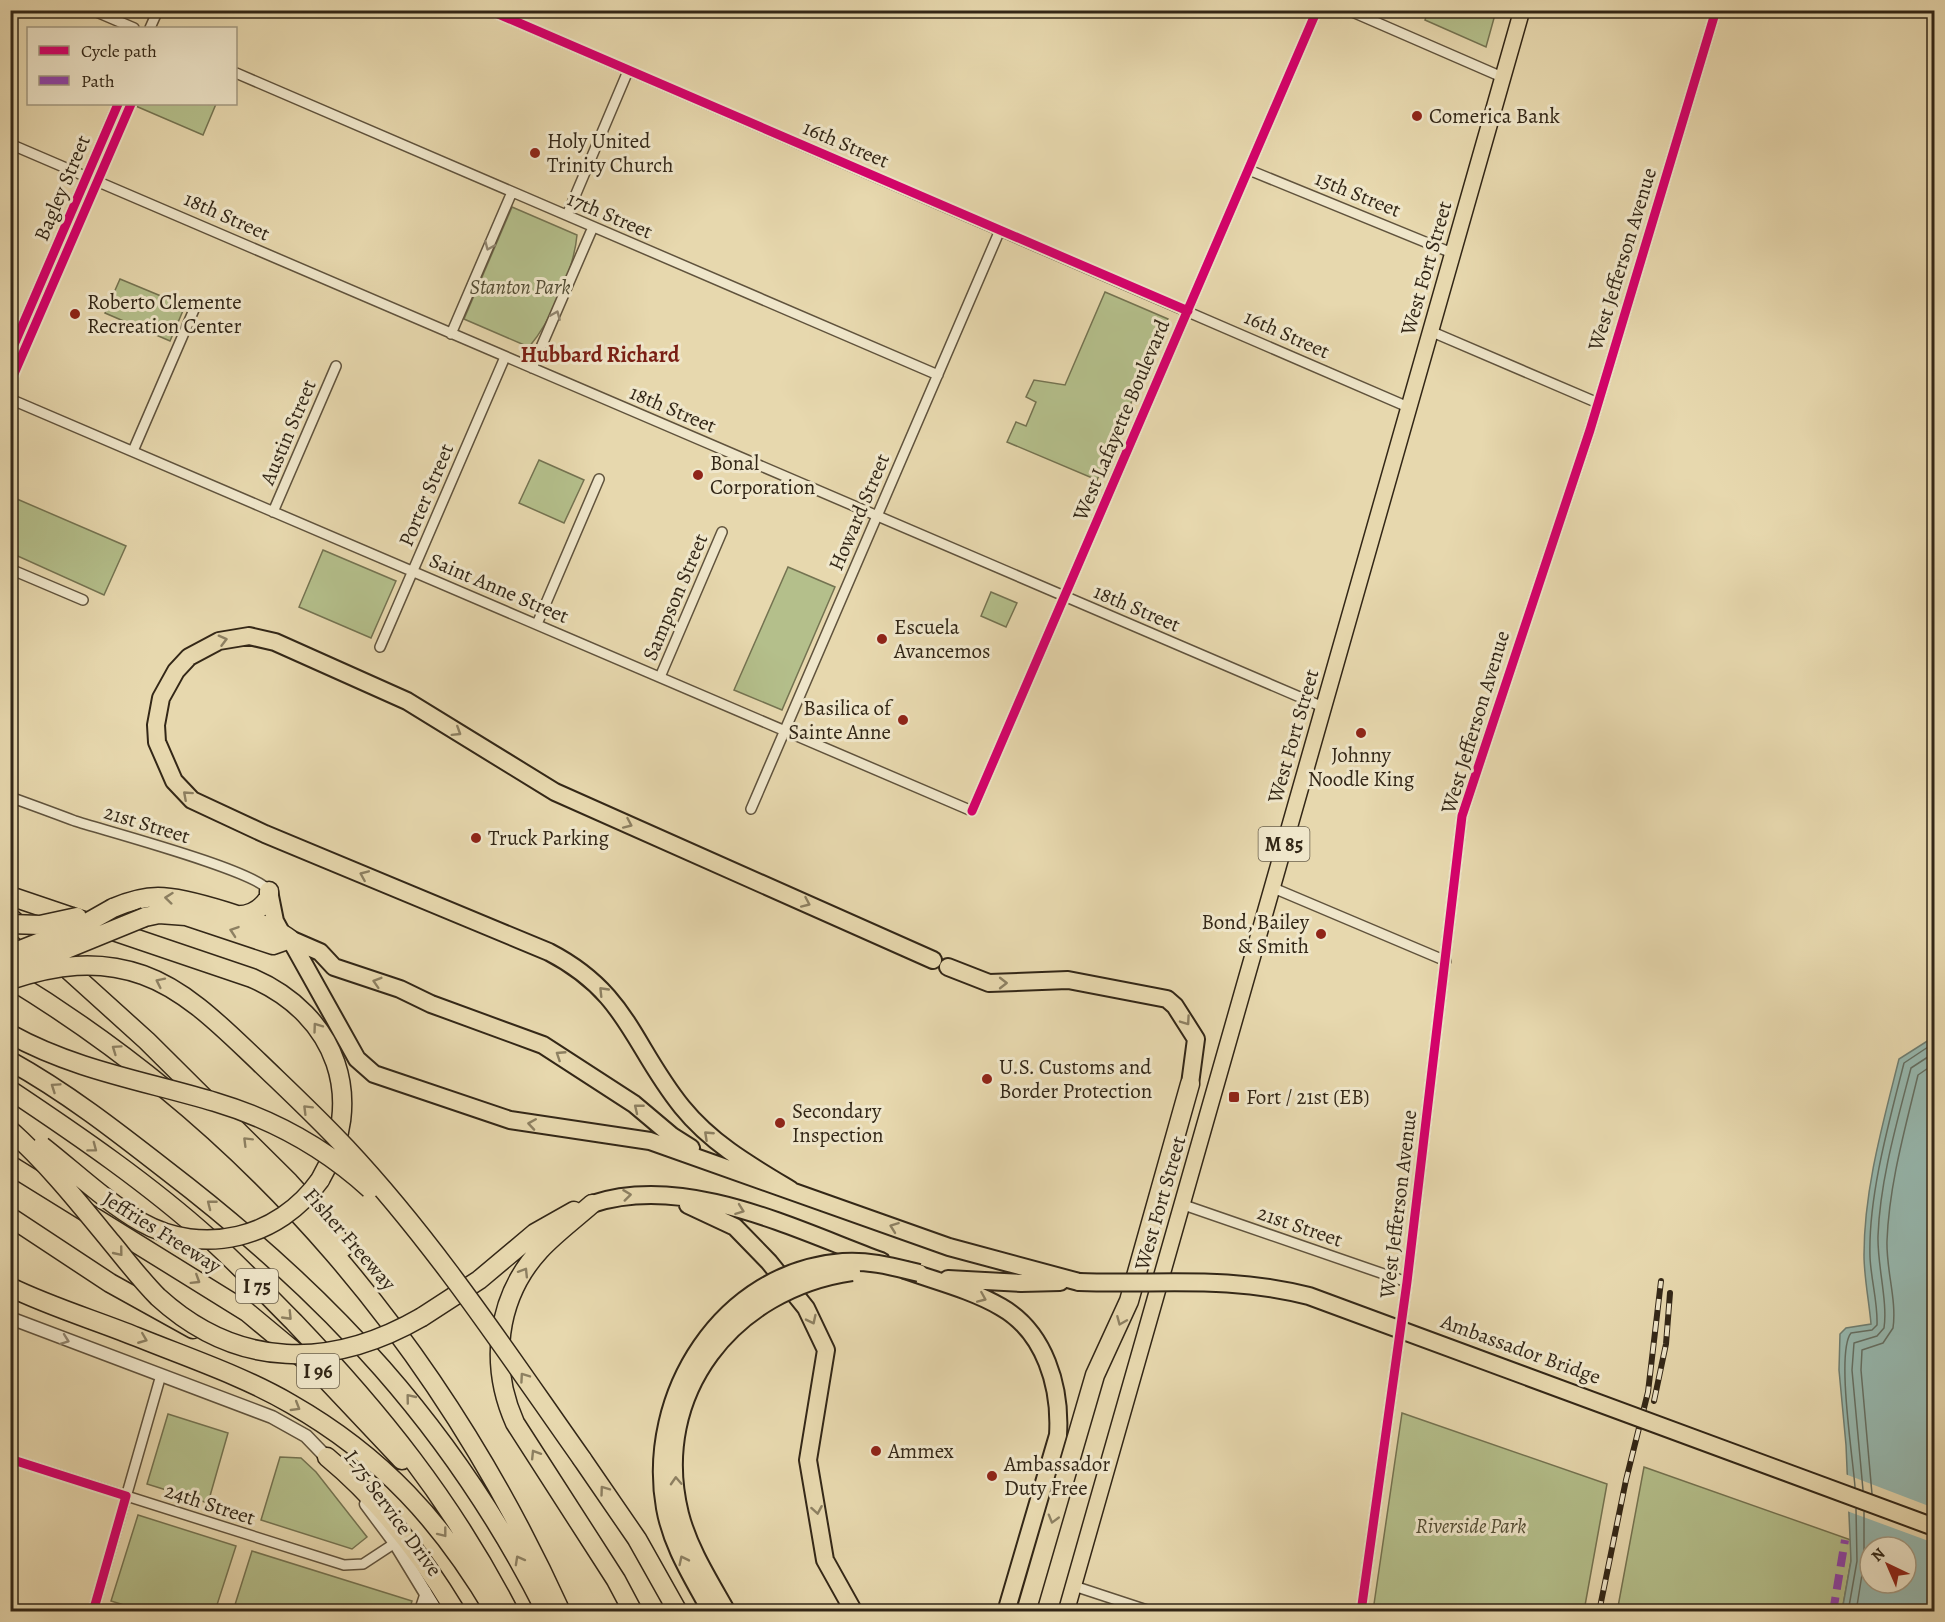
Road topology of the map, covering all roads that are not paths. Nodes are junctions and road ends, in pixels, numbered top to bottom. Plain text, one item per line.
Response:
1 (93, 10) edge
2 (158, 10) edge
3 (489, 10) edge
4 (1317, 10) edge
5 (1348, 10) edge
6 (1521, 10) edge
7 (1716, 10) edge
8 (132, 27) edge
9 (150, 27) edge
10 (628, 71) junction
11 (237, 73) edge
12 (1502, 77) junction
13 (118, 105) edge
14 (10, 144) edge
15 (1249, 170) junction
16 (87, 176) junction
17 (512, 192) junction
18 (567, 215) junction
19 (593, 227) junction
20 (1000, 230) junction
21 (1452, 253) junction
22 (196, 306) dead end
23 (1188, 311) junction
24 (1430, 331) junction
25 (451, 334) junction
26 (10, 354) edge
27 (506, 357) junction
28 (336, 366) dead end
29 (532, 368) junction
30 (938, 375) junction
31 (10, 399) edge
32 (1598, 403) junction
33 (1408, 407) junction
34 (133, 451) junction
35 (599, 479) dead end
36 (273, 512) junction
37 (877, 516) junction
38 (722, 532) dead end
39 (10, 569) edge
40 (413, 571) junction
41 (1065, 596) junction
42 (83, 600) dead end
43 (537, 624) junction
44 (380, 647) dead end
45 (660, 677) junction
46 (1323, 707) junction
47 (784, 730) junction
48 (10, 797) edge
49 (751, 808) dead end
50 (972, 811) joint
51 (1271, 887) junction
52 (269, 891) junction
53 (10, 896) edge
54 (115, 907) junction
55 (220, 911) junction
56 (10, 918) edge
57 (10, 924) edge
58 (285, 936) junction
59 (10, 954) edge
60 (1446, 961) junction
61 (10, 974) edge
62 (10, 980) edge
63 (10, 1034) edge
64 (10, 1060) edge
65 (1190, 1084) joint
66 (10, 1090) edge
67 (10, 1125) edge
68 (10, 1130) edge
69 (10, 1165) edge
70 (720, 1166) junction
71 (791, 1190) junction
72 (663, 1194) junction
73 (592, 1204) junction
74 (1181, 1204) junction
75 (10, 1217) edge
76 (415, 1231) junction
77 (919, 1273) junction
78 (1079, 1282) junction
79 (1407, 1282) junction
80 (10, 1287) edge
81 (374, 1301) junction
82 (10, 1318) edge
83 (227, 1342) junction
84 (161, 1375) junction
85 (327, 1457) junction
86 (10, 1459) edge
87 (126, 1496) junction
88 (566, 1503) junction
89 (460, 1526) junction
90 (1935, 1527) edge
91 (395, 1544) junction
92 (1074, 1586) junction
93 (426, 1591) junction
94 (93, 1611) edge
95 (419, 1611) edge
96 (438, 1611) edge
97 (456, 1611) edge
98 (495, 1611) edge
99 (509, 1611) edge
100 (546, 1611) edge
101 (561, 1611) edge
102 (620, 1611) edge
103 (633, 1611) edge
104 (678, 1611) edge
105 (711, 1611) edge
106 (727, 1611) edge
107 (854, 1611) edge
108 (1006, 1611) edge
109 (1026, 1611) edge
110 (1066, 1611) edge
111 (1153, 1611) edge
112 (1361, 1611) edge

1 - 8 street
2 - 9 street
3 - 10 street, 16th Street
4 - 15 street, West Lafayette Boulevard
5 - 12 street
6 - 12 main road, West Fort Street / M 85
7 - 32 street, West Jefferson Avenue
10 - 18 street
10 - 20 street, 16th Street
11 - 17 street, 17th Street
12 - 21 main road, West Fort Street / M 85
13 - 16 street, Bagley Street
14 - 16 street, 18th Street
15 - 21 street, 15th Street
15 - 23 street, West Lafayette Boulevard
16 - 25 street, 18th Street
16 - 26 street, Bagley Street
17 - 18 street, 17th Street
17 -> 25 street
18 - 19 street, 17th Street
29 -> 19 street
19 - 30 street, 17th Street
20 - 23 street, 16th Street
20 - 30 street, Howard Street
21 - 24 main road, West Fort Street / M 85
22 - 34 street
23 - 33 street, 16th Street
23 - 41 street, West Lafayette Boulevard
24 - 32 street
24 - 33 main road, West Fort Street / M 85
25 - 27 street, 18th Street
27 - 29 street, 18th Street
27 - 40 street, Porter Street
28 - 36 street, Austin Street
29 - 37 street, 18th Street
30 - 37 street, Howard Street
31 - 34 street, Saint Anne Street
32 - 60 street, West Jefferson Avenue
33 - 46 main road, West Fort Street / M 85
34 - 36 street, Saint Anne Street
35 - 43 street
36 - 40 street, Saint Anne Street
37 - 41 street, 18th Street
37 - 47 street, Howard Street
38 - 45 street, Sampson Street
39 - 42 street
40 - 43 street, Saint Anne Street
40 - 44 street, Porter Street
41 - 46 street, 18th Street
41 - 50 street, West Lafayette Boulevard
43 - 45 street, Saint Anne Street
45 - 47 street, Saint Anne Street
46 - 51 main road, West Fort Street / M 85
47 - 49 street, Howard Street
47 - 50 street, Saint Anne Street
48 - 52 street, 21st Street
51 - 60 street
51 - 74 main road, West Fort Street / M 85
52 - 55 highway
52 - 58 highway
67 -> 53 highway, bridge
55 -> 54 highway
54 - 57 highway, bridge
54 - 59 highway, bridge
55 - 58 highway
81 -> 56 highway
58 -> 61 highway, bridge
70 -> 58 highway
70 -> 58 highway
60 - 79 street, West Jefferson Avenue
76 -> 62 highway, bridge
81 -> 62 highway, Fisher Freeway
63 - 76 highway, bridge
100 -> 64 highway
71 -> 65 highway
65 -> 109 highway
66 -> 89 highway, I 75
68 -> 83 highway, bridge
69 -> 89 highway, Jeffries Freeway / I 96
70 - 71 highway
78 -> 71 highway
73 -> 72 highway
72 -> 107 highway
72 -> 108 highway
73 - 83 highway, bridge
88 -> 73 highway
74 - 79 street, 21st Street
74 - 92 main road, West Fort Street / M 85
75 - 83 highway, bridge
104 -> 76 highway, bridge
77 - 78 highway
105 -> 77 highway, bridge
106 -> 77 highway, bridge
78 - 90 highway, Ambassador Bridge, bridge
79 - 112 street, West Jefferson Avenue
80 -> 98 highway
81 - 101 highway, Fisher Freeway
82 -> 84 street, I-75 Service Drive
84 - 85 street, I-75 Service Drive
84 - 87 street
85 - 91 street, I-75 Service Drive
85 - 97 highway
86 - 87 street, 24th Street
87 - 91 street, 24th Street
87 - 94 street
88 - 102 highway
88 - 103 highway
89 - 99 highway, I 75
91 - 93 street, I-75 Service Drive
92 - 110 main road, West Fort Street / M 85
92 - 111 street
93 - 95 street
93 - 96 street, I-75 Service Drive

